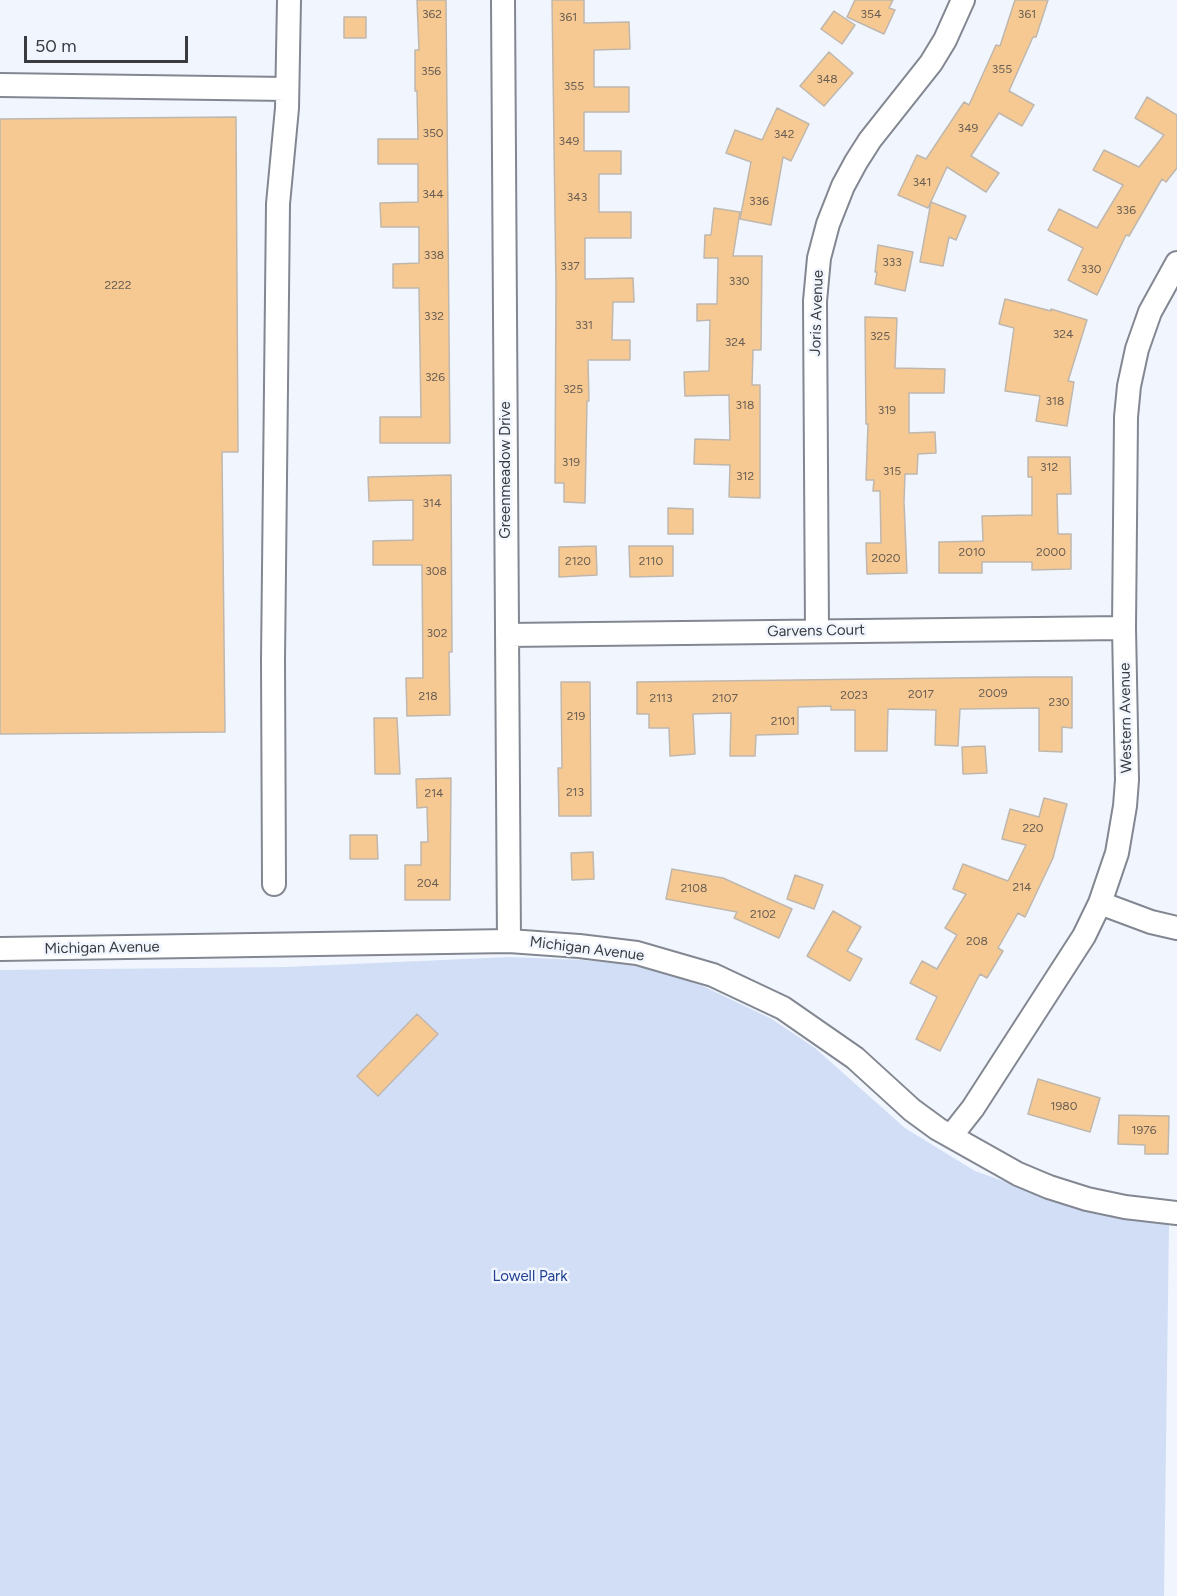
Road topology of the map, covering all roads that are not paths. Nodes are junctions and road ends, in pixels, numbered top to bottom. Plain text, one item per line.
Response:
1 (289, 0) edge
2 (503, 0) edge
3 (963, 0) edge
4 (0, 86) edge
5 (287, 89) junction
6 (1177, 263) edge
7 (1124, 628) junction
8 (817, 631) junction
9 (507, 635) junction
10 (274, 884) dead end
11 (1100, 903) junction
12 (1177, 928) edge
13 (509, 941) junction
14 (0, 949) edge
15 (951, 1136) junction
16 (1177, 1213) edge

1 - 5 street
2 - 9 street, Greenmeadow Drive
3 - 8 street, Joris Avenue
4 - 5 street
5 - 10 street
6 - 7 street, Western Avenue
7 - 8 street, Garvens Court
7 - 11 street, Western Avenue
8 - 9 street, Garvens Court
9 - 13 street, Greenmeadow Drive
11 - 12 street
11 - 15 street, Western Avenue
13 - 14 street, Michigan Avenue
13 - 15 street, Michigan Avenue
15 - 16 street, Michigan Avenue

